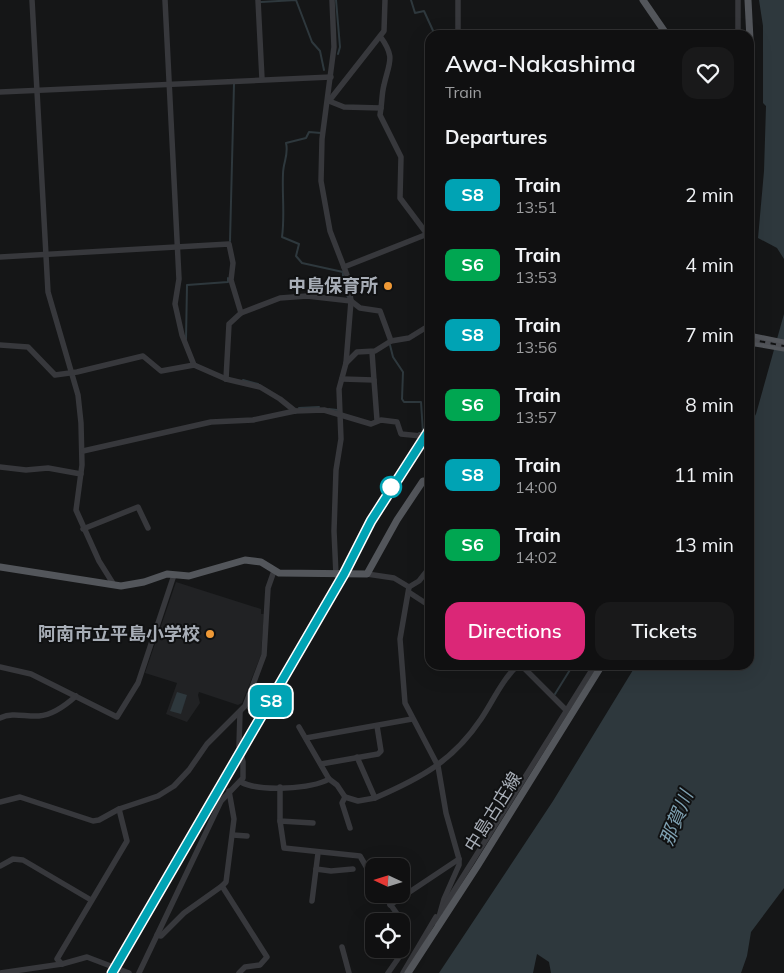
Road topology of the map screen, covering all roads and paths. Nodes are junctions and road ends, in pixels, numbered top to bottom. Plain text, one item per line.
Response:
1 (32, 0) edge
2 (165, 0) edge
3 (258, 0) edge
4 (332, 0) edge
5 (385, 0) edge
6 (458, 0) edge
7 (644, 0) edge
8 (738, 0) edge
9 (748, 0) edge
10 (458, 30) edge
11 (664, 30) edge
12 (738, 30) edge
13 (750, 30) edge
14 (380, 36) junction
15 (331, 77) junction
16 (262, 79) junction
17 (169, 83) junction
18 (37, 90) junction
19 (0, 92) edge
20 (329, 101) junction
21 (381, 108) junction
22 (425, 229) edge
23 (425, 237) edge
24 (177, 248) junction
25 (45, 255) junction
26 (0, 258) edge
27 (344, 267) junction
28 (351, 301) junction
29 (241, 313) junction
30 (425, 328) edge
31 (754, 337) edge
32 (391, 341) junction
33 (784, 342) edge
34 (754, 343) edge
35 (0, 345) edge
36 (784, 348) edge
37 (372, 352) junction
38 (346, 362) junction
39 (194, 365) junction
40 (72, 373) junction
41 (226, 378) junction
42 (342, 379) junction
43 (374, 380) junction
44 (295, 412) junction
45 (340, 414) junction
46 (376, 418) junction
47 (422, 436) dead end
48 (83, 452) junction
49 (0, 467) edge
50 (81, 474) junction
51 (425, 481) edge
52 (148, 528) dead end
53 (83, 529) junction
54 (0, 567) edge
55 (274, 571) junction
56 (425, 573) edge
57 (367, 574) junction
58 (174, 575) junction
59 (336, 575) junction
60 (114, 585) junction
61 (410, 590) junction
62 (425, 602) edge
63 (0, 667) edge
64 (512, 670) edge
65 (520, 670) edge
66 (592, 670) edge
67 (599, 670) edge
68 (76, 696) junction
69 (566, 710) junction
70 (240, 712) junction
71 (0, 718) edge
72 (412, 718) junction
73 (377, 726) junction
74 (299, 727) dead end
75 (306, 738) junction
76 (357, 758) junction
77 (321, 764) junction
78 (438, 766) junction
79 (330, 778) junction
80 (241, 782) junction
81 (280, 787) junction
82 (229, 791) junction
83 (345, 797) junction
84 (375, 798) junction
85 (0, 802) edge
86 (119, 809) junction
87 (280, 821) junction
88 (314, 822) dead end
89 (350, 828) dead end
90 (233, 835) junction
91 (247, 836) dead end
92 (318, 853) junction
93 (459, 859) junction
94 (365, 865) edge
95 (0, 866) edge
96 (316, 869) junction
97 (353, 869) dead end
98 (222, 886) junction
99 (91, 900) junction
100 (312, 901) dead end
101 (390, 905) joint
102 (441, 910) junction
103 (396, 913) edge
104 (435, 933) junction
105 (157, 935) junction
106 (342, 947) dead end
107 (398, 958) edge
108 (62, 964) junction
109 (0, 973) edge
110 (129, 973) edge
111 (139, 973) edge
112 (239, 973) edge
113 (349, 973) edge
114 (388, 973) edge
115 (403, 973) edge
116 (408, 973) edge

1 - 18 street
2 - 17 street
3 - 16 street
4 - 15 street
5 - 14 street
6 - 10 street
7 - 11 main road
8 - 12 street
9 - 13 main road
14 - 20 street
14 - 21 street
15 - 16 street
15 - 20 street
16 - 17 street
17 - 18 street
17 - 24 street
18 - 19 street
18 - 25 street
20 - 21 street
20 - 27 street
21 - 22 street
23 - 27 street
24 - 25 street
24 - 29 street
24 - 39 street
25 - 26 street
25 - 40 street
27 - 28 street
28 - 29 street
28 - 32 street
28 - 38 street
29 - 41 street
30 - 32 street
31 - 33 main road
32 - 37 street
34 - 36 main road
35 - 40 street
37 - 38 street
37 - 43 street
38 - 42 street
39 - 40 street
39 - 41 street
40 - 48 street
41 - 44 street
42 - 43 street
42 - 45 street
43 - 46 street
44 - 45 street
44 - 48 street
45 - 46 street
45 - 59 street
46 - 47 street
48 - 50 street
49 - 50 street
50 - 53 street
51 - 57 main road
52 - 53 street
53 - 60 street
54 - 60 main road
55 - 58 main road
55 - 59 main road
55 - 70 street
56 - 61 street
57 - 59 main road
57 - 61 street
58 - 60 main road
58 - 68 street
61 - 62 street
61 - 72 street
63 - 68 street
64 - 78 street
65 - 69 street
66 - 69 street
67 - 104 main road, 中島古庄線
68 - 71 street
69 - 102 street
70 - 80 street
70 - 86 street
72 - 73 street
72 - 78 street
73 - 75 street
73 - 76 street
74 - 75 street
75 - 77 street
76 - 77 street
76 - 84 street
77 - 79 street
78 - 84 street
78 - 93 street
79 - 81 street
79 - 83 street
80 - 81 street
80 - 82 street
81 - 87 street
82 - 90 street
82 - 105 street
83 - 84 street
83 - 89 street
85 - 86 street
86 - 99 street
87 - 88 street
87 - 92 street
90 - 91 street
90 - 98 street
92 - 94 street
92 - 96 street
93 - 101 street
93 - 102 street
95 - 99 street
96 - 97 street
96 - 100 street
98 - 105 street
98 - 112 street
99 - 108 street
101 - 103 street
102 - 104 street
102 - 115 street
104 - 116 main road, 中島古庄線
105 - 111 street
106 - 113 street
107 - 114 street
108 - 109 street
108 - 110 street

